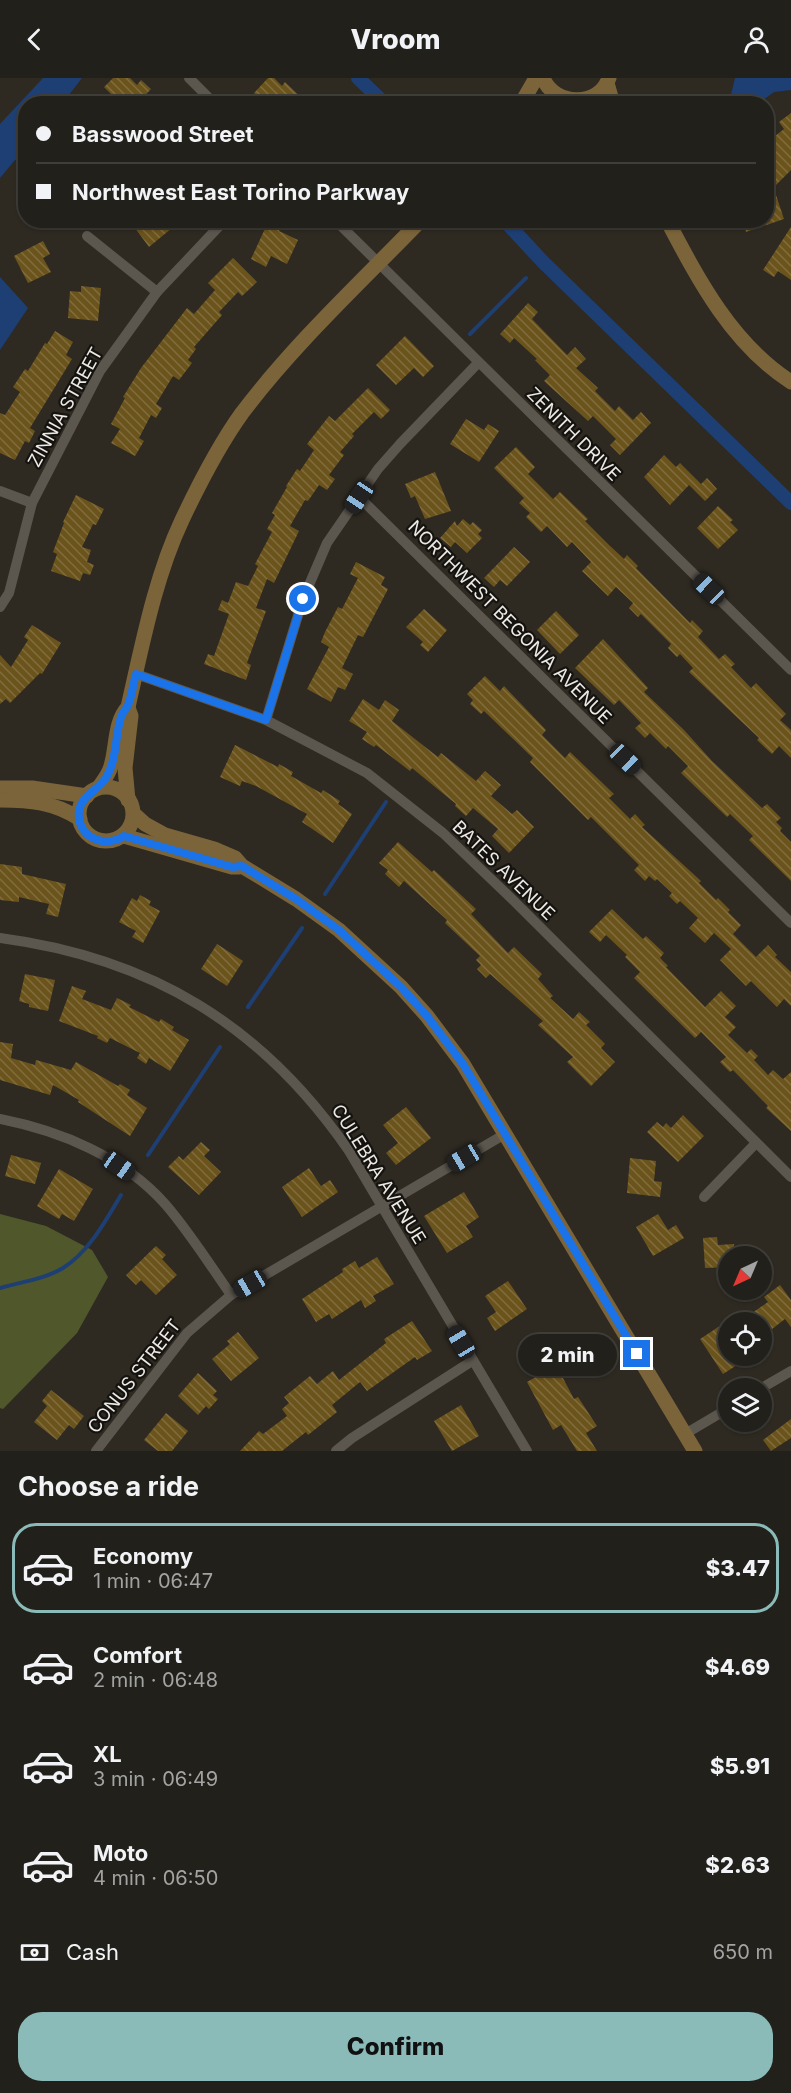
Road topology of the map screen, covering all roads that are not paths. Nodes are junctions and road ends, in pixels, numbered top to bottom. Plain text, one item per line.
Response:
1 (189, 78) edge
2 (536, 78) edge
3 (543, 78) edge
4 (608, 81) edge
5 (207, 96) edge
6 (526, 96) edge
7 (558, 96) edge
8 (590, 96) edge
9 (611, 96) edge
10 (217, 228) edge
11 (343, 228) edge
12 (413, 228) edge
13 (671, 228) edge
14 (87, 236) dead end
15 (379, 263) junction
16 (157, 292) junction
17 (478, 363) junction
18 (791, 382) edge
19 (0, 491) edge
20 (359, 497) junction
21 (32, 502) junction
22 (0, 607) edge
23 (791, 670) edge
24 (136, 674) junction
25 (128, 707) junction
26 (266, 720) junction
27 (0, 788) edge
28 (93, 791) junction
29 (0, 800) edge
30 (131, 807) junction
31 (80, 819) junction
32 (124, 836) junction
33 (242, 866) junction
34 (791, 923) edge
35 (0, 938) edge
36 (0, 1119) edge
37 (505, 1134) junction
38 (756, 1143) junction
39 (791, 1177) edge
40 (704, 1197) dead end
41 (382, 1206) junction
42 (231, 1295) junction
43 (472, 1361) junction
44 (791, 1371) edge
45 (772, 1382) edge
46 (718, 1414) edge
47 (685, 1434) junction
48 (96, 1451) edge
49 (336, 1451) edge
50 (527, 1451) edge
51 (695, 1451) edge

1 - 5 street
2 - 6 street
3 - 7 street
4 - 8 street
4 - 9 street
10 - 16 street, ZINNIA STREET
11 - 15 street, ZENITH DRIVE
12 - 15 street
13 - 18 street
14 - 16 street
15 - 17 street, ZENITH DRIVE
15 - 24 street
16 - 21 street, ZINNIA STREET
17 - 20 street
17 - 23 street, ZENITH DRIVE
19 - 21 street
20 - 26 street
20 - 34 street, NORTHWEST BEGONIA AVENUE
21 - 22 street, ZINNIA STREET
24 - 25 street
24 - 26 street, BATES AVENUE
25 - 28 street
25 - 30 street
26 - 38 street, BATES AVENUE
27 - 28 street
28 - 30 street
28 - 31 street
29 - 31 street
30 - 32 street
30 - 33 street
31 - 32 street
32 - 33 street
33 - 37 street
35 - 41 street, CULEBRA AVENUE
36 - 42 street
37 - 41 street, CONUS STREET
37 - 47 street
38 - 39 street, BATES AVENUE
38 - 40 street
41 - 42 street, CONUS STREET
41 - 43 street, CULEBRA AVENUE
42 - 48 street, CONUS STREET
43 - 49 street
43 - 50 street, CULEBRA AVENUE
44 - 45 street
46 - 47 street
47 - 51 street

